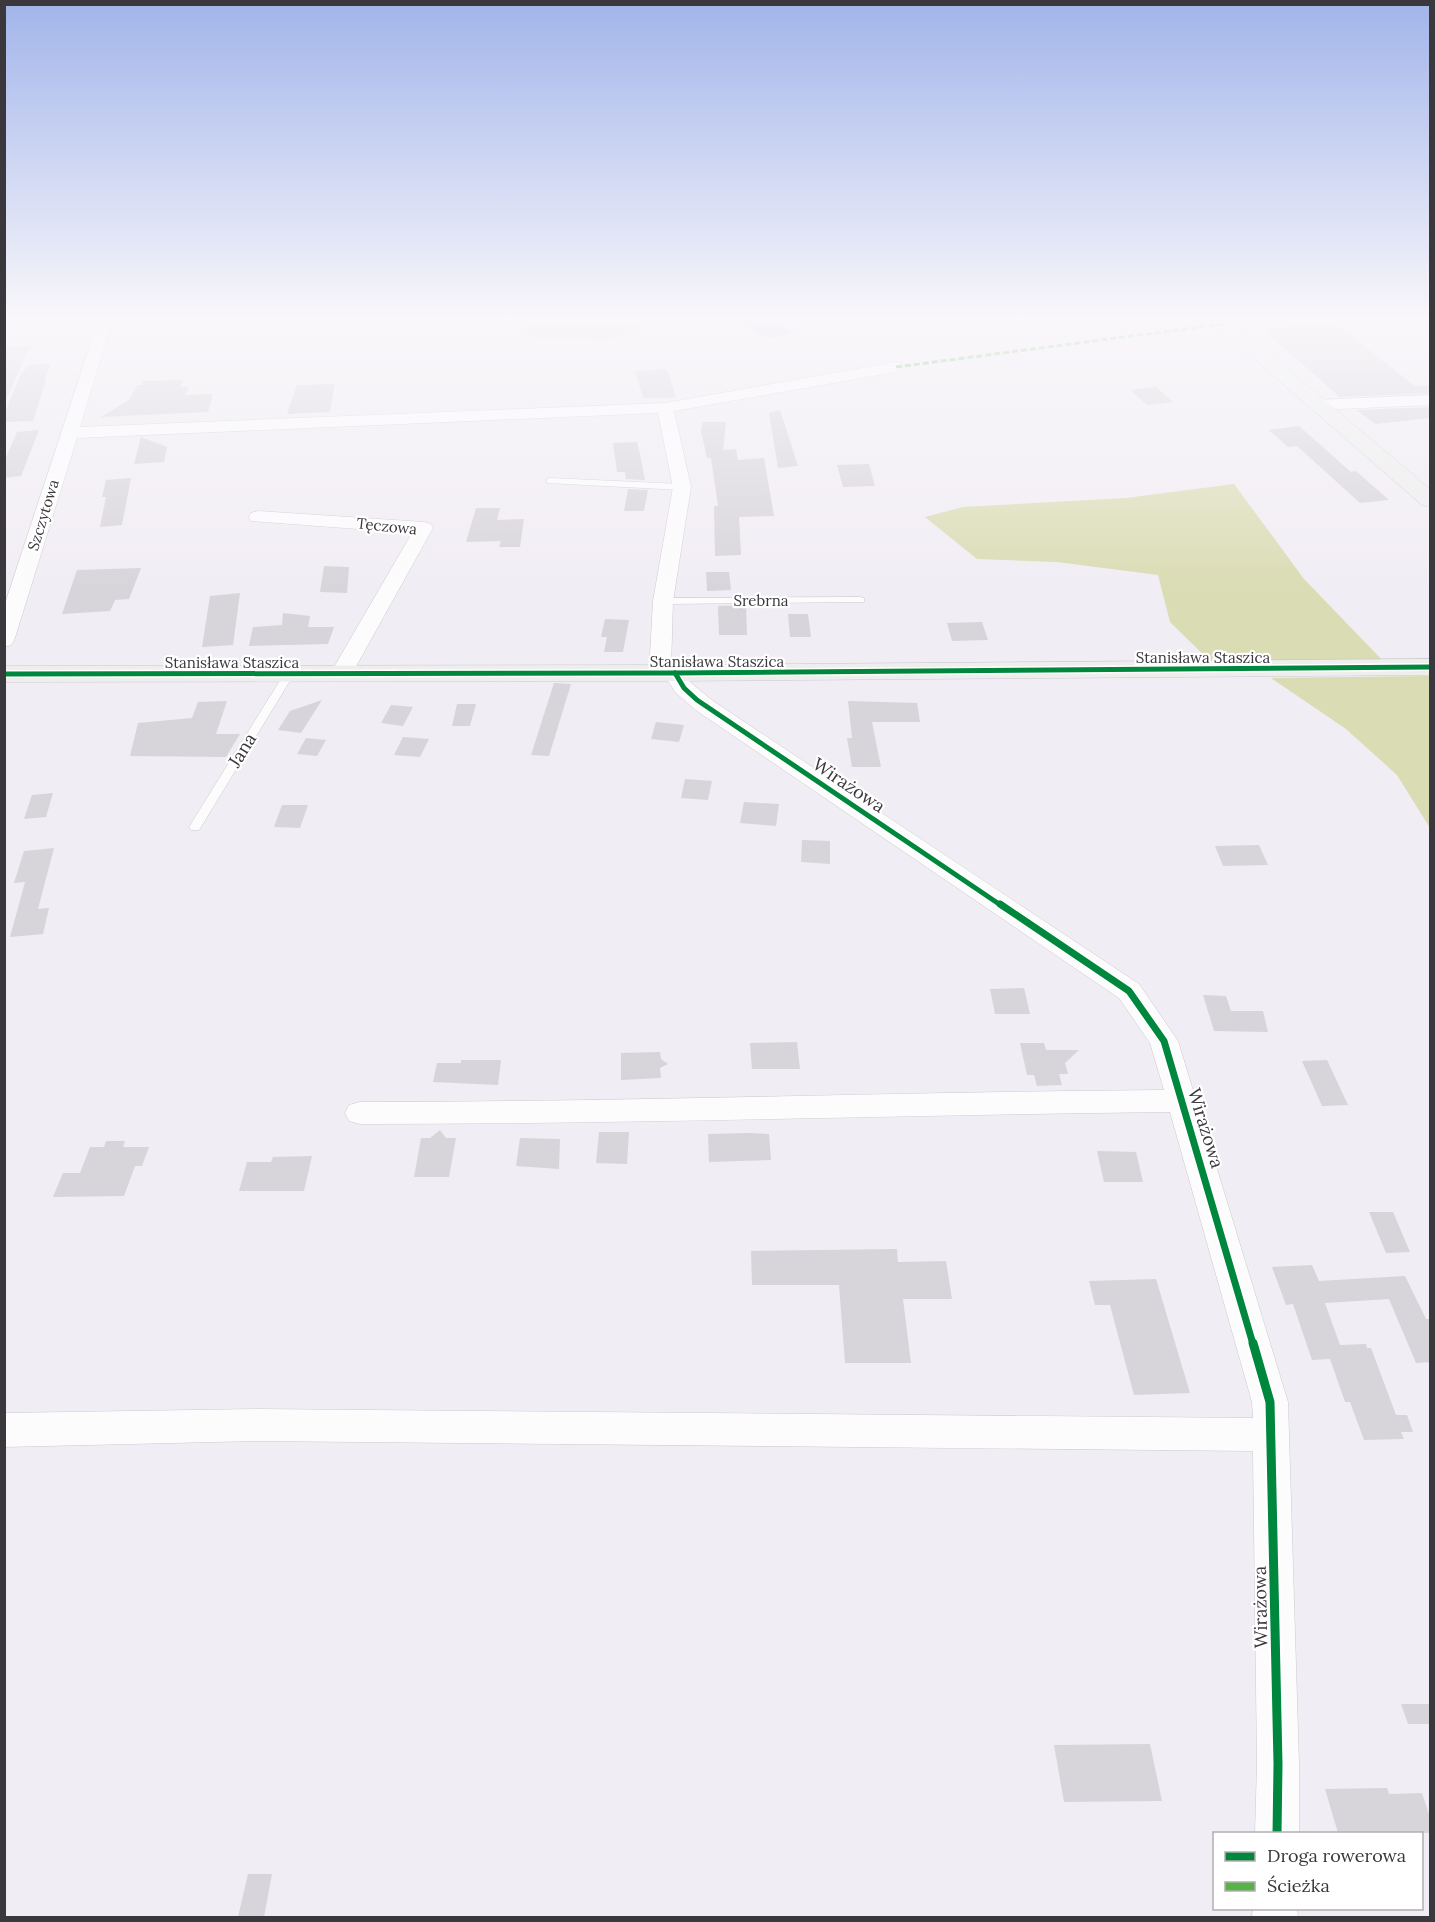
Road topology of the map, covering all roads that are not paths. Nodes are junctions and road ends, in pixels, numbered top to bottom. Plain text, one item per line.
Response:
1 (75, 411) edge
2 (615, 411) edge
3 (666, 411) edge
4 (1325, 411) edge
5 (68, 433) junction
6 (550, 481) dead end
7 (682, 487) junction
8 (1431, 500) edge
9 (258, 517) dead end
10 (860, 600) dead end
11 (663, 601) junction
12 (4, 641) edge
13 (1431, 667) edge
14 (668, 673) junction
15 (4, 674) edge
16 (289, 674) junction
17 (341, 674) junction
18 (195, 827) dead end
19 (1182, 1101) junction
20 (360, 1113) dead end
21 (4, 1430) edge
22 (1271, 1435) junction
23 (1277, 1832) edge

1 - 5 street, Szczytowa
2 - 5 street
3 - 7 street
4 - 8 street
5 - 12 street, Szczytowa
6 - 7 lane
7 - 11 street
9 - 17 street, Tęczowa
10 - 11 lane, Srebrna
11 - 14 street
13 - 14 street, Stanisława Staszica
14 - 17 street, Stanisława Staszica
14 - 19 street, Wirażowa
15 - 16 street, Stanisława Staszica
16 - 17 street, Stanisława Staszica
16 - 18 lane, Jana
19 - 20 street
19 - 22 street, Wirażowa
21 - 22 street
22 - 23 street, Wirażowa

